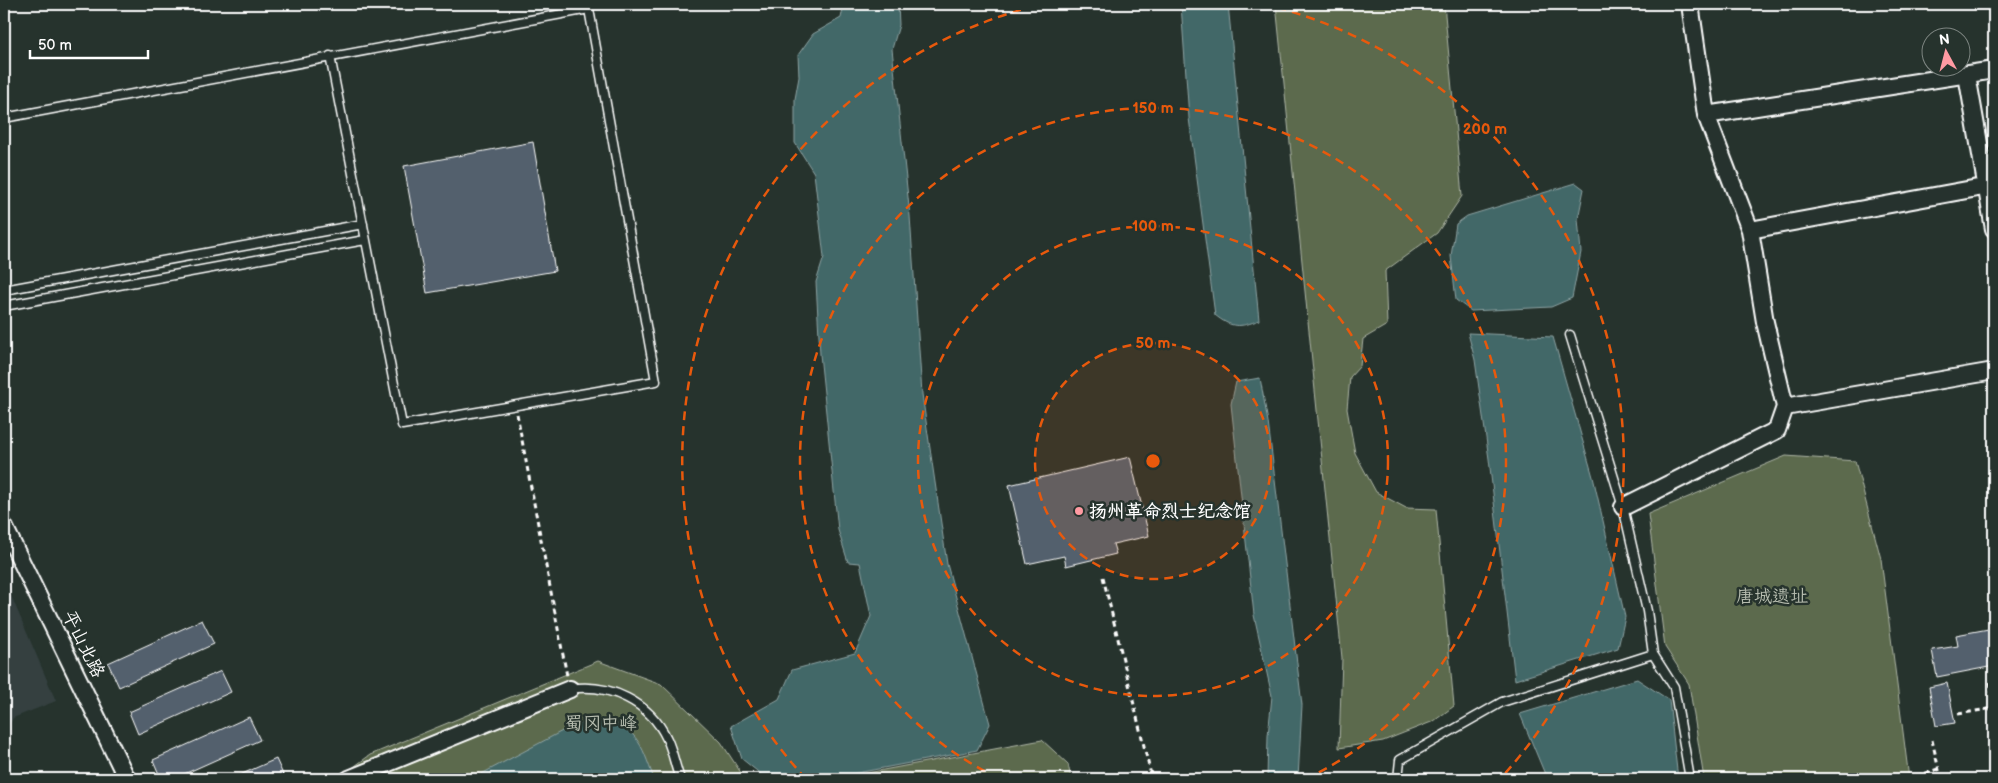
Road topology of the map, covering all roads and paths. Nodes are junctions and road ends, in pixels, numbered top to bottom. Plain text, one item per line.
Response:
1 (1690, 4) edge
2 (330, 56) junction
3 (1994, 70) edge
4 (1970, 74) edge
5 (1947, 78) edge
6 (1968, 78) edge
7 (1706, 115) junction
8 (4, 118) edge
9 (1990, 185) edge
10 (363, 224) junction
11 (1994, 229) edge
12 (1750, 230) junction
13 (365, 240) junction
14 (4, 290) edge
15 (4, 306) edge
16 (1570, 335) dead end
17 (1994, 371) edge
18 (514, 404) junction
19 (1785, 407) junction
20 (1623, 507) junction
21 (4, 526) edge
22 (1103, 577) dead end
23 (1653, 654) junction
24 (1990, 682) dead end
25 (570, 689) junction
26 (1994, 706) edge
27 (1958, 714) dead end
28 (1932, 740) dead end
29 (1938, 769) junction
30 (127, 779) edge
31 (349, 779) edge
32 (680, 779) edge
33 (1152, 779) edge
34 (1398, 779) edge
35 (1690, 779) edge
36 (1908, 779) edge
37 (1941, 779) edge

1 - 7 street
2 - 8 lane
2 - 10 lane
2 - 18 lane
3 - 4 street
5 - 7 street
6 - 9 street
7 - 12 street
9 - 11 street
9 - 12 street
10 - 13 lane
10 - 14 lane
12 - 19 street
13 - 15 lane
13 - 18 lane
16 - 20 lane
17 - 19 street
18 - 25 path
19 - 20 street
20 - 23 lane
21 - 30 street, 平山北路
22 - 33 path
23 - 34 lane
23 - 35 lane
24 - 26 path
25 - 31 street
25 - 32 lane
26 - 27 path
28 - 29 path
29 - 36 path
29 - 37 path

